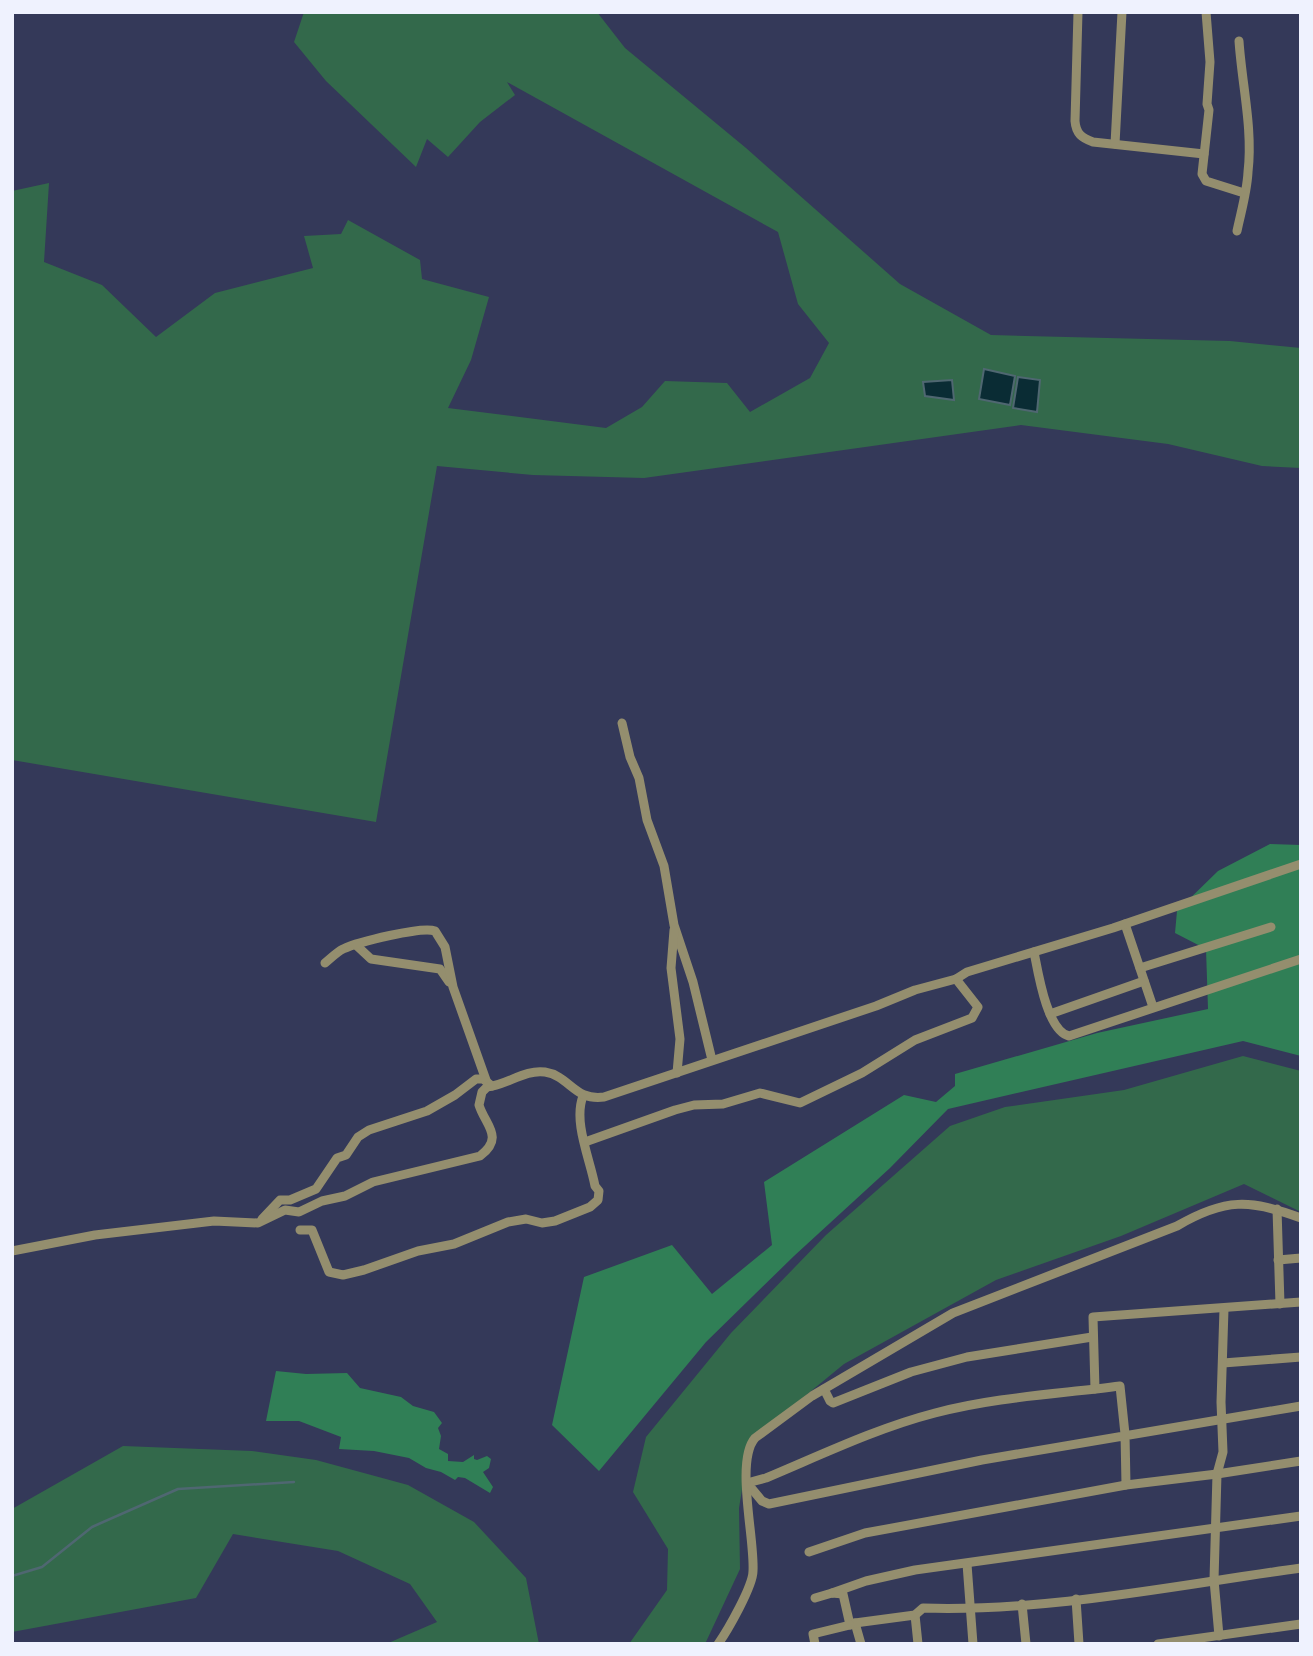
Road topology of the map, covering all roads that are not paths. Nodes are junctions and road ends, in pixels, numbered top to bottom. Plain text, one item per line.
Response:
1 (1078, 12) edge
2 (1122, 12) edge
3 (1206, 12) edge
4 (1239, 41) dead end
5 (1115, 144) junction
6 (1204, 154) junction
7 (1244, 193) junction
8 (1237, 232) dead end
9 (622, 723) dead end
10 (1301, 864) edge
11 (1125, 924) junction
12 (674, 925) junction
13 (1271, 927) dead end
14 (356, 946) junction
15 (1034, 952) junction
16 (1301, 959) edge
17 (325, 963) dead end
18 (1140, 968) junction
19 (956, 979) junction
20 (1144, 981) junction
21 (453, 987) junction
22 (1153, 1007) junction
23 (1050, 1014) junction
24 (712, 1060) junction
25 (677, 1073) junction
26 (489, 1083) junction
27 (583, 1096) junction
28 (585, 1142) junction
29 (1277, 1209) junction
30 (1301, 1218) edge
31 (258, 1223) junction
32 (300, 1230) dead end
33 (12, 1251) edge
34 (1301, 1258) edge
35 (1278, 1260) junction
36 (1301, 1302) edge
37 (1279, 1304) junction
38 (1224, 1309) junction
39 (1093, 1337) junction
40 (1301, 1357) edge
41 (1223, 1363) junction
42 (824, 1389) junction
43 (1095, 1389) junction
44 (1301, 1406) edge
45 (1223, 1419) junction
46 (1125, 1434) junction
47 (1301, 1461) edge
48 (1217, 1474) junction
49 (747, 1483) junction
50 (1126, 1485) junction
51 (1301, 1516) edge
52 (1216, 1527) junction
53 (809, 1552) dead end
54 (967, 1564) junction
55 (1301, 1568) edge
56 (1214, 1580) junction
57 (832, 1593) junction
58 (815, 1598) dead end
59 (1076, 1599) junction
60 (1022, 1604) junction
61 (970, 1609) junction
62 (915, 1615) junction
63 (852, 1624) junction
64 (1301, 1624) edge
65 (1242, 1632) junction
66 (1219, 1636) junction
67 (1186, 1642) edge
68 (718, 1644) edge
69 (815, 1644) edge
70 (861, 1644) edge
71 (918, 1644) edge
72 (973, 1644) edge
73 (1026, 1644) edge
74 (1079, 1644) edge
75 (1158, 1644) edge
76 (1244, 1644) edge

1 - 5 street
2 - 5 street
3 - 6 street
4 - 7 street
5 - 6 street
6 - 7 street
7 - 8 street
9 - 12 street
10 - 11 street
11 - 15 street
11 - 18 street
12 - 24 street
12 - 25 street
13 - 18 street
14 - 17 street
14 - 21 street
14 - 21 street
15 - 19 street
15 - 23 street
16 - 22 street
18 - 20 street
19 - 24 street
19 - 28 street
20 - 22 street
20 - 23 street
21 - 26 street
22 - 23 street
24 - 25 street
25 - 27 street
26 - 27 street
26 - 31 street
26 - 31 street
27 - 28 street
28 - 32 street
29 - 30 street
29 - 35 street
29 - 42 street
31 - 33 street
34 - 35 street
35 - 37 street
36 - 37 street
37 - 38 street
38 - 39 street
38 - 41 street
39 - 42 street
39 - 43 street
40 - 41 street
41 - 45 street
42 - 49 street
43 - 46 street
43 - 49 street
44 - 45 street
45 - 46 street
45 - 48 street
46 - 49 street
46 - 50 street
47 - 48 street
48 - 50 street
48 - 52 street
49 - 68 street
50 - 53 street
51 - 52 street
52 - 54 street
52 - 56 street
54 - 57 street
54 - 61 street
55 - 56 street
56 - 59 street
56 - 66 street
57 - 58 street
57 - 63 street
59 - 60 street
59 - 74 street
60 - 61 street
60 - 73 street
61 - 62 street
61 - 72 street
62 - 63 street
62 - 71 street
63 - 69 street
63 - 70 street
64 - 65 street
65 - 66 street
65 - 76 street
66 - 67 street
67 - 75 street

